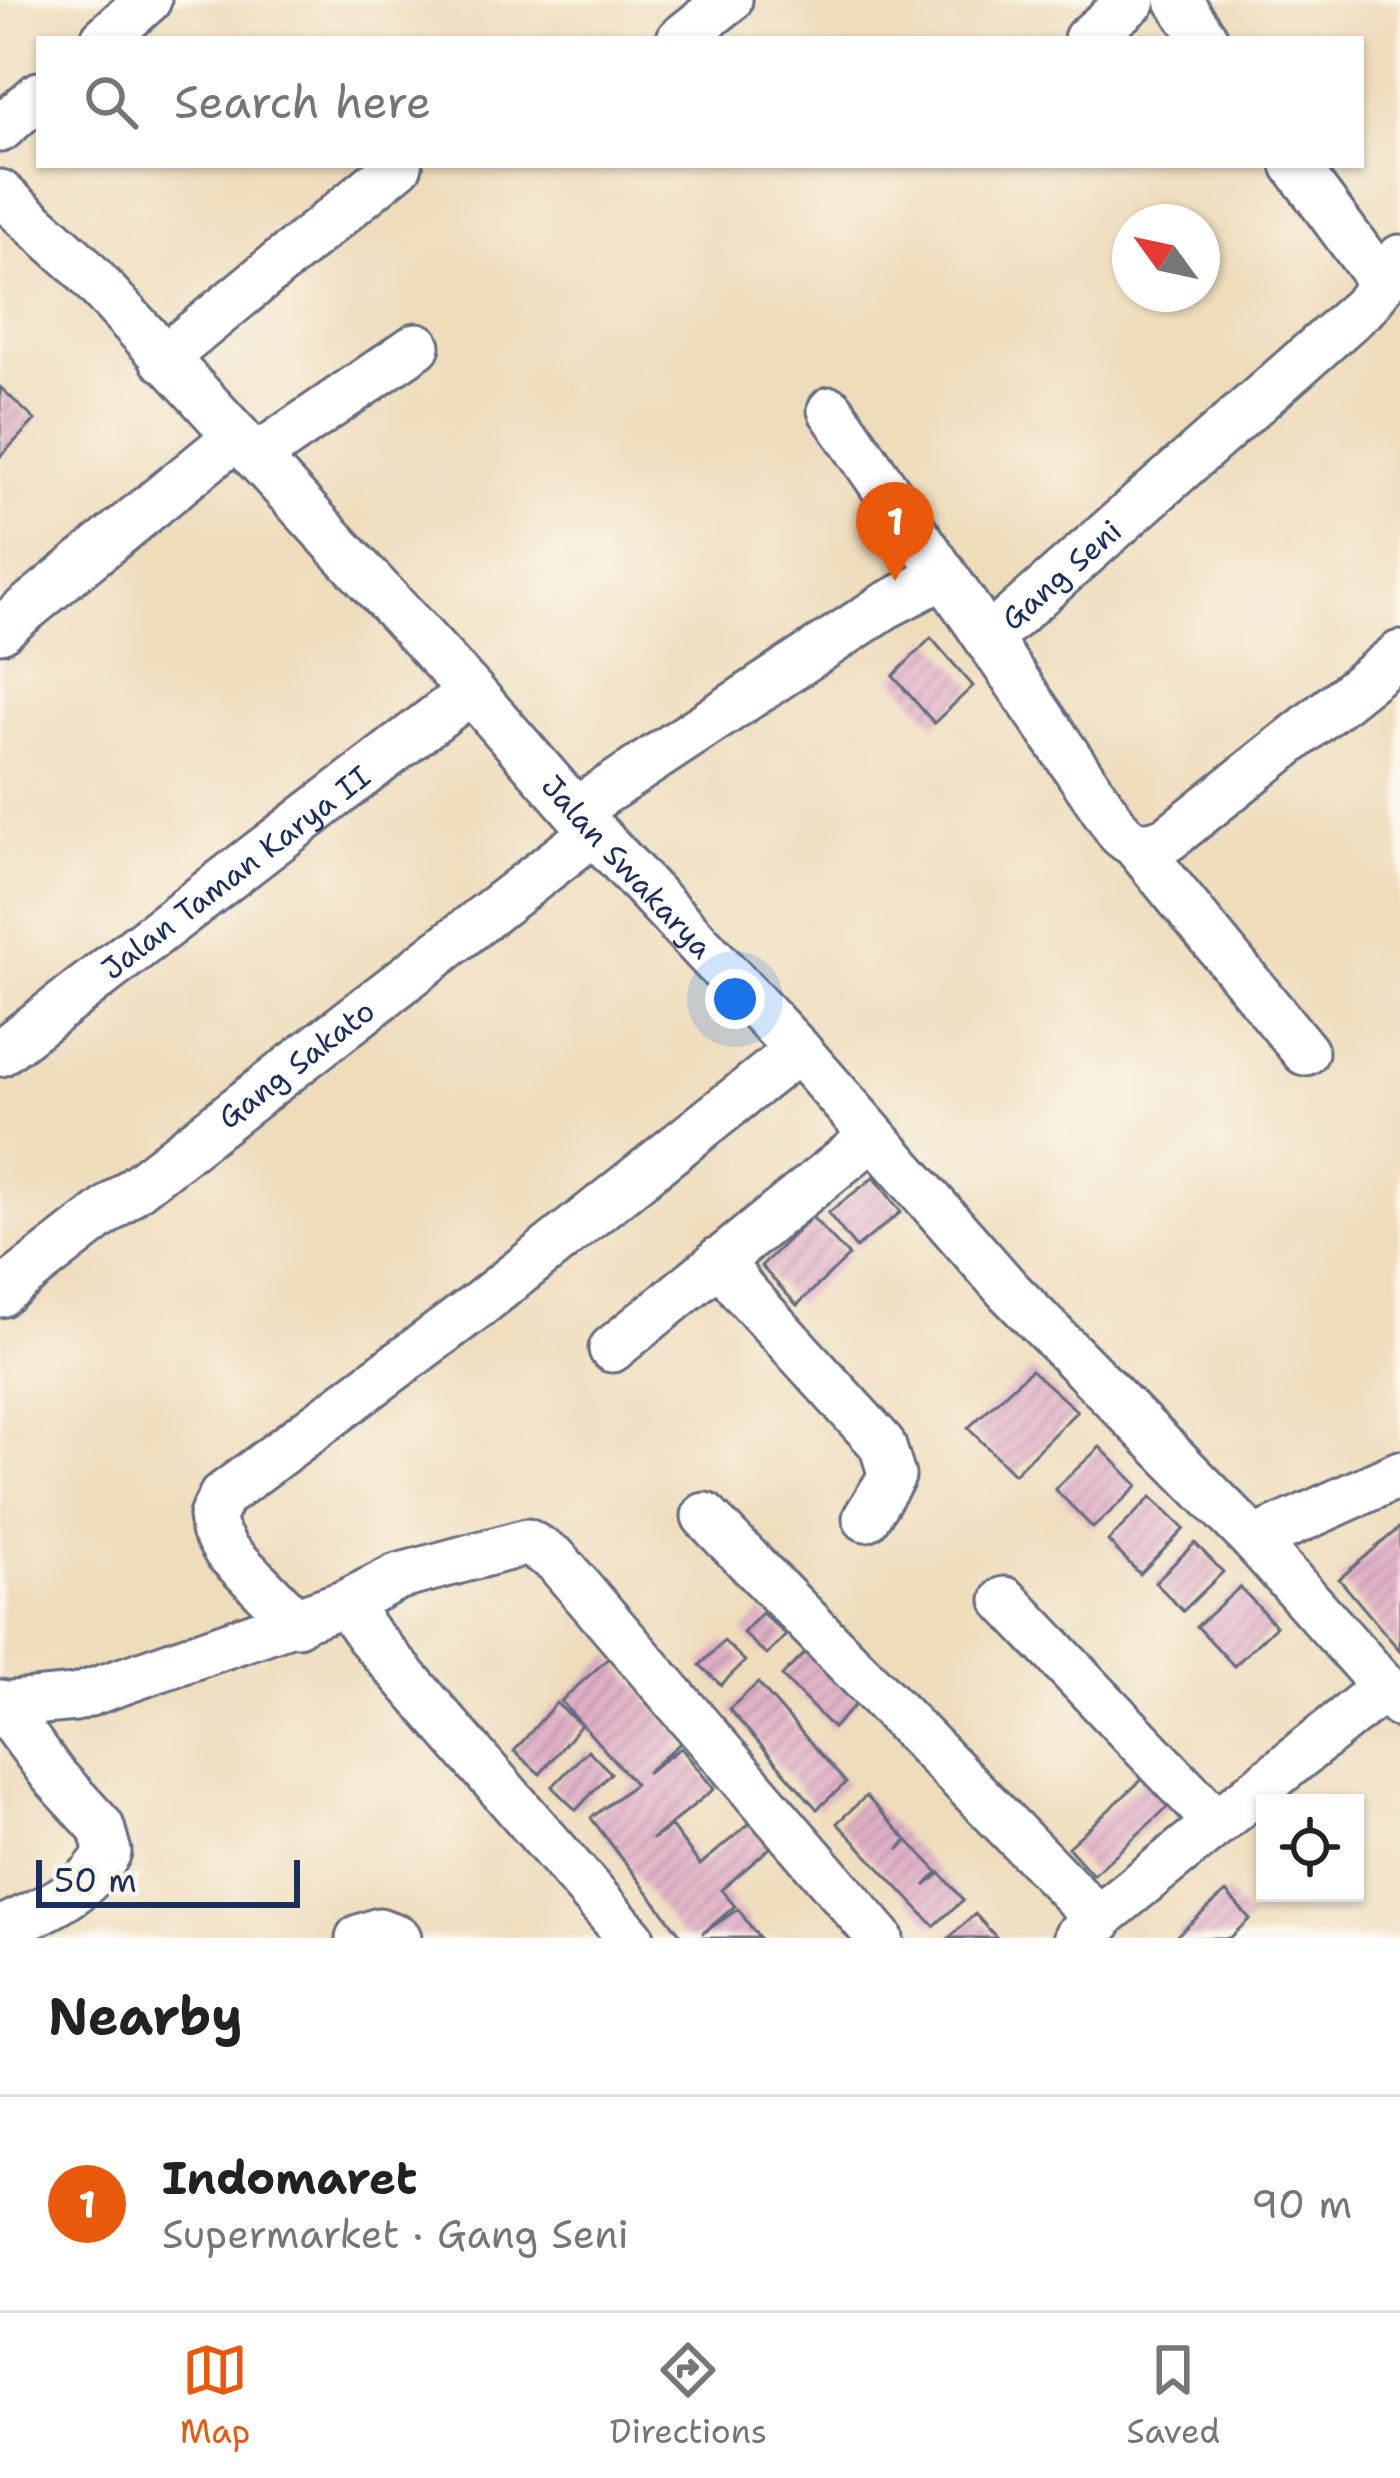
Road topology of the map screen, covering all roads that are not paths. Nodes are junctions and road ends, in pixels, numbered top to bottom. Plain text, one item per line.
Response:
1 (148, 0) edge
2 (729, 0) edge
3 (1133, 0) edge
4 (1178, 0) edge
5 (107, 36) edge
6 (684, 36) edge
7 (1091, 36) edge
8 (1203, 36) edge
9 (36, 98) edge
10 (0, 129) edge
11 (395, 168) edge
12 (1298, 168) edge
13 (0, 194) edge
14 (1391, 271) edge
15 (417, 346) dead end
16 (164, 359) junction
17 (831, 410) dead end
18 (246, 447) junction
19 (943, 576) junction
20 (0, 630) edge
21 (988, 639) junction
22 (1400, 654) edge
23 (471, 692) junction
24 (586, 821) junction
25 (1136, 844) junction
26 (798, 1050) junction
27 (1305, 1052) dead end
28 (0, 1053) edge
29 (872, 1138) junction
30 (720, 1259) junction
31 (0, 1294) edge
32 (612, 1349) dead end
33 (1400, 1474) edge
34 (705, 1516) dead end
35 (866, 1518) dead end
36 (1254, 1540) junction
37 (1005, 1600) dead end
38 (346, 1603) junction
39 (297, 1623) junction
40 (1393, 1695) edge
41 (1, 1704) edge
42 (1215, 1821) junction
43 (0, 1930) edge
44 (1087, 1930) edge
45 (358, 1938) edge
46 (398, 1938) edge
47 (631, 1938) edge
48 (880, 1938) edge

1 - 5 street
2 - 6 street
3 - 7 street
4 - 8 street
9 - 10 street
11 - 16 street
12 - 14 street
13 - 16 street, Jalan Swakarya
14 - 21 street, Gang Seni
15 - 18 street
16 - 18 street, Jalan Swakarya
17 - 19 street, Gang Seni
18 - 20 street
18 - 23 street, Jalan Swakarya
19 - 21 street, Gang Seni
19 - 24 street
21 - 25 street
22 - 25 street
23 - 24 street, Jalan Swakarya
23 - 28 street, Jalan Taman Karya II
24 - 26 street, Jalan Swakarya
24 - 31 street, Gang Sakato
25 - 27 street
26 - 29 street, Jalan Swakarya
26 - 39 street
29 - 30 street
29 - 36 street, Jalan Swakarya
30 - 32 street
30 - 35 street
33 - 36 street
34 - 44 street
36 - 40 street, Jalan Swakarya
37 - 42 street
38 - 39 street
38 - 47 street
38 - 48 street
39 - 41 street
40 - 42 street
41 - 43 street
42 - 44 street
45 - 46 street

